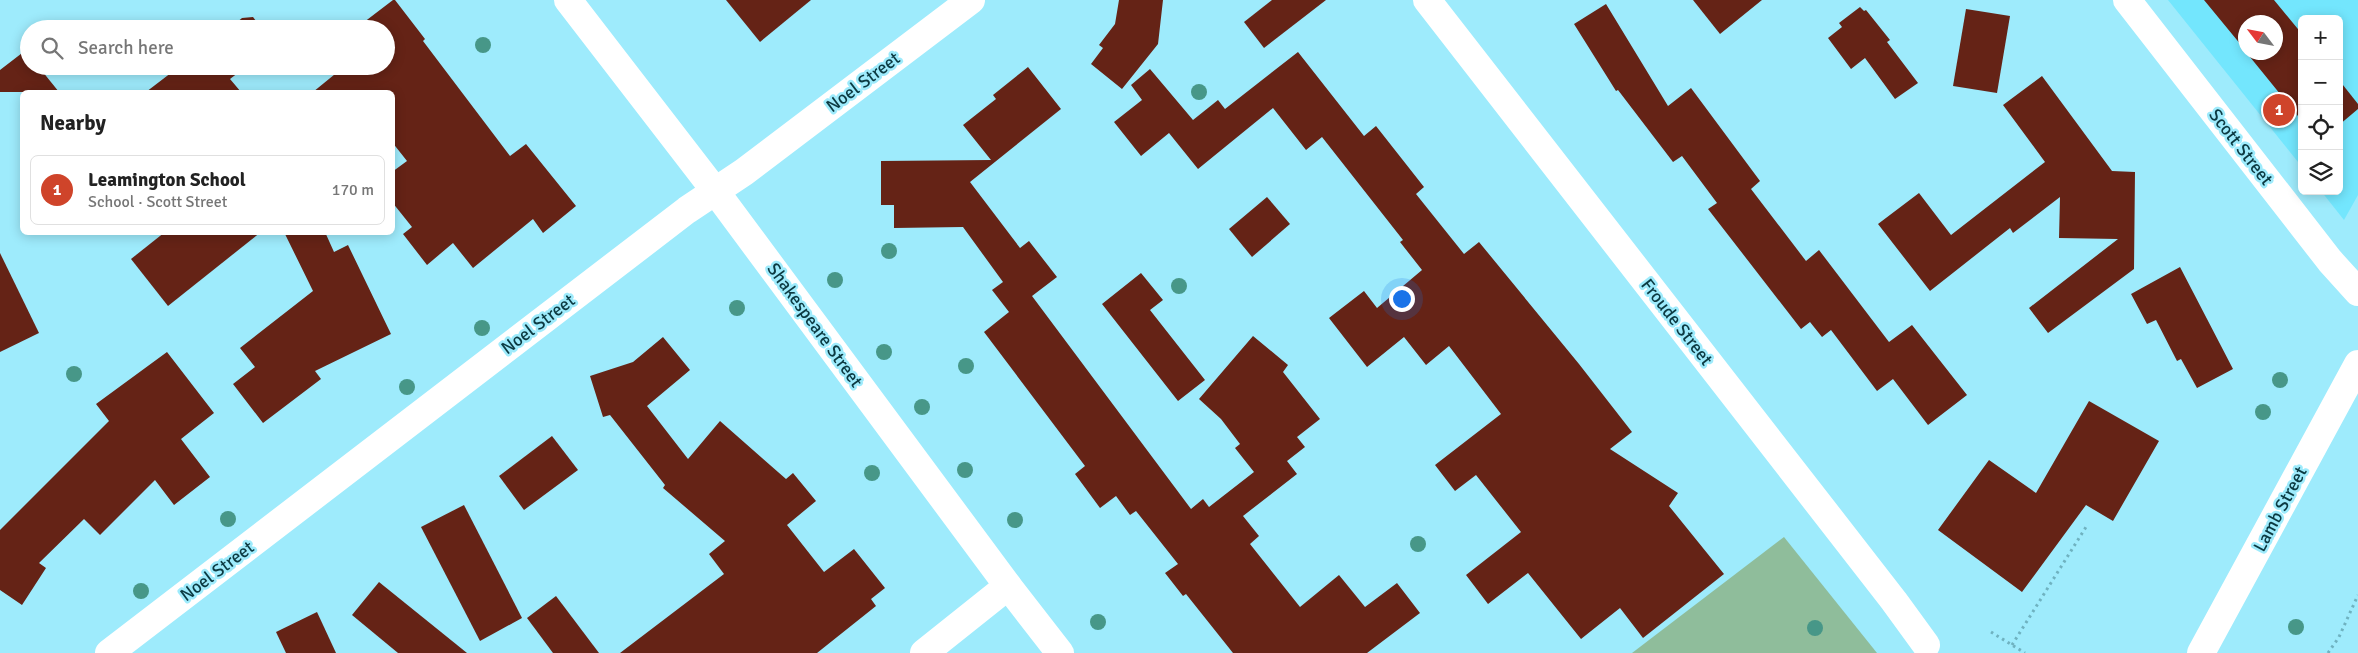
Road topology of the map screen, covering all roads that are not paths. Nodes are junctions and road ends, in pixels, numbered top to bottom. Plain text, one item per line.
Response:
1 (568, 0) edge
2 (970, 0) edge
3 (1427, 0) edge
4 (2127, 0) edge
5 (716, 192) junction
6 (2358, 292) edge
7 (2358, 364) edge
8 (1008, 586) junction
9 (1926, 645) dead end
10 (109, 653) edge
11 (924, 653) edge
12 (1060, 653) edge
13 (2201, 653) edge

1 - 5 street, Shakespeare Street
2 - 5 street, Noel Street
3 - 9 street, Froude Street
4 - 6 street, Scott Street
5 - 8 street, Shakespeare Street
5 - 10 street, Noel Street
7 - 13 street, Lamb Street
8 - 11 street
8 - 12 street, Shakespeare Street

